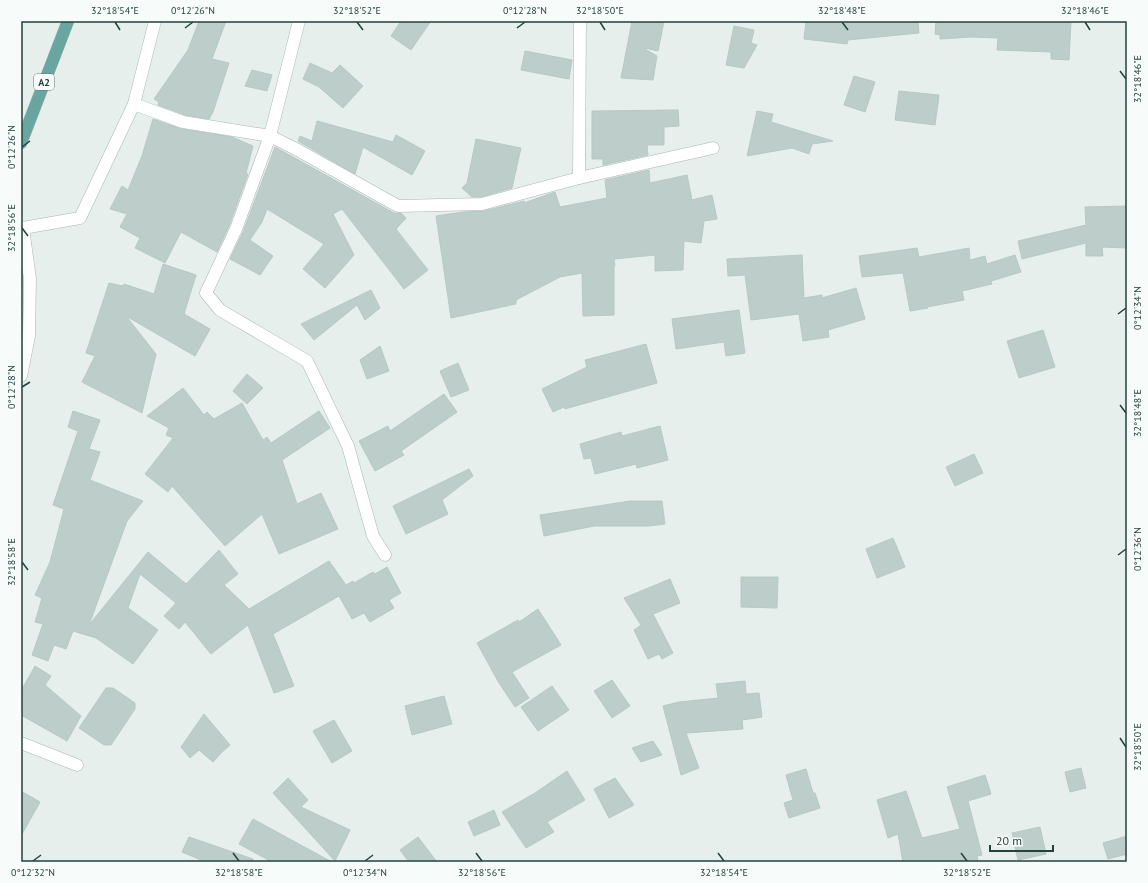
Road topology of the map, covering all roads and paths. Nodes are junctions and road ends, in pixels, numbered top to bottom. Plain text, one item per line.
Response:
1 (68, 21) edge
2 (155, 21) edge
3 (299, 21) edge
4 (580, 21) edge
5 (134, 104) junction
6 (270, 136) junction
7 (21, 143) edge
8 (713, 148) dead end
9 (580, 178) junction
10 (22, 227) edge
11 (21, 376) edge
12 (385, 555) dead end
13 (21, 743) edge
14 (77, 765) dead end

1 - 7 main road, A2
2 - 5 street
3 - 6 street
4 - 9 street
5 - 6 street
5 - 10 street
6 - 9 street
6 - 12 street
8 - 9 street
10 - 11 street
13 - 14 street

